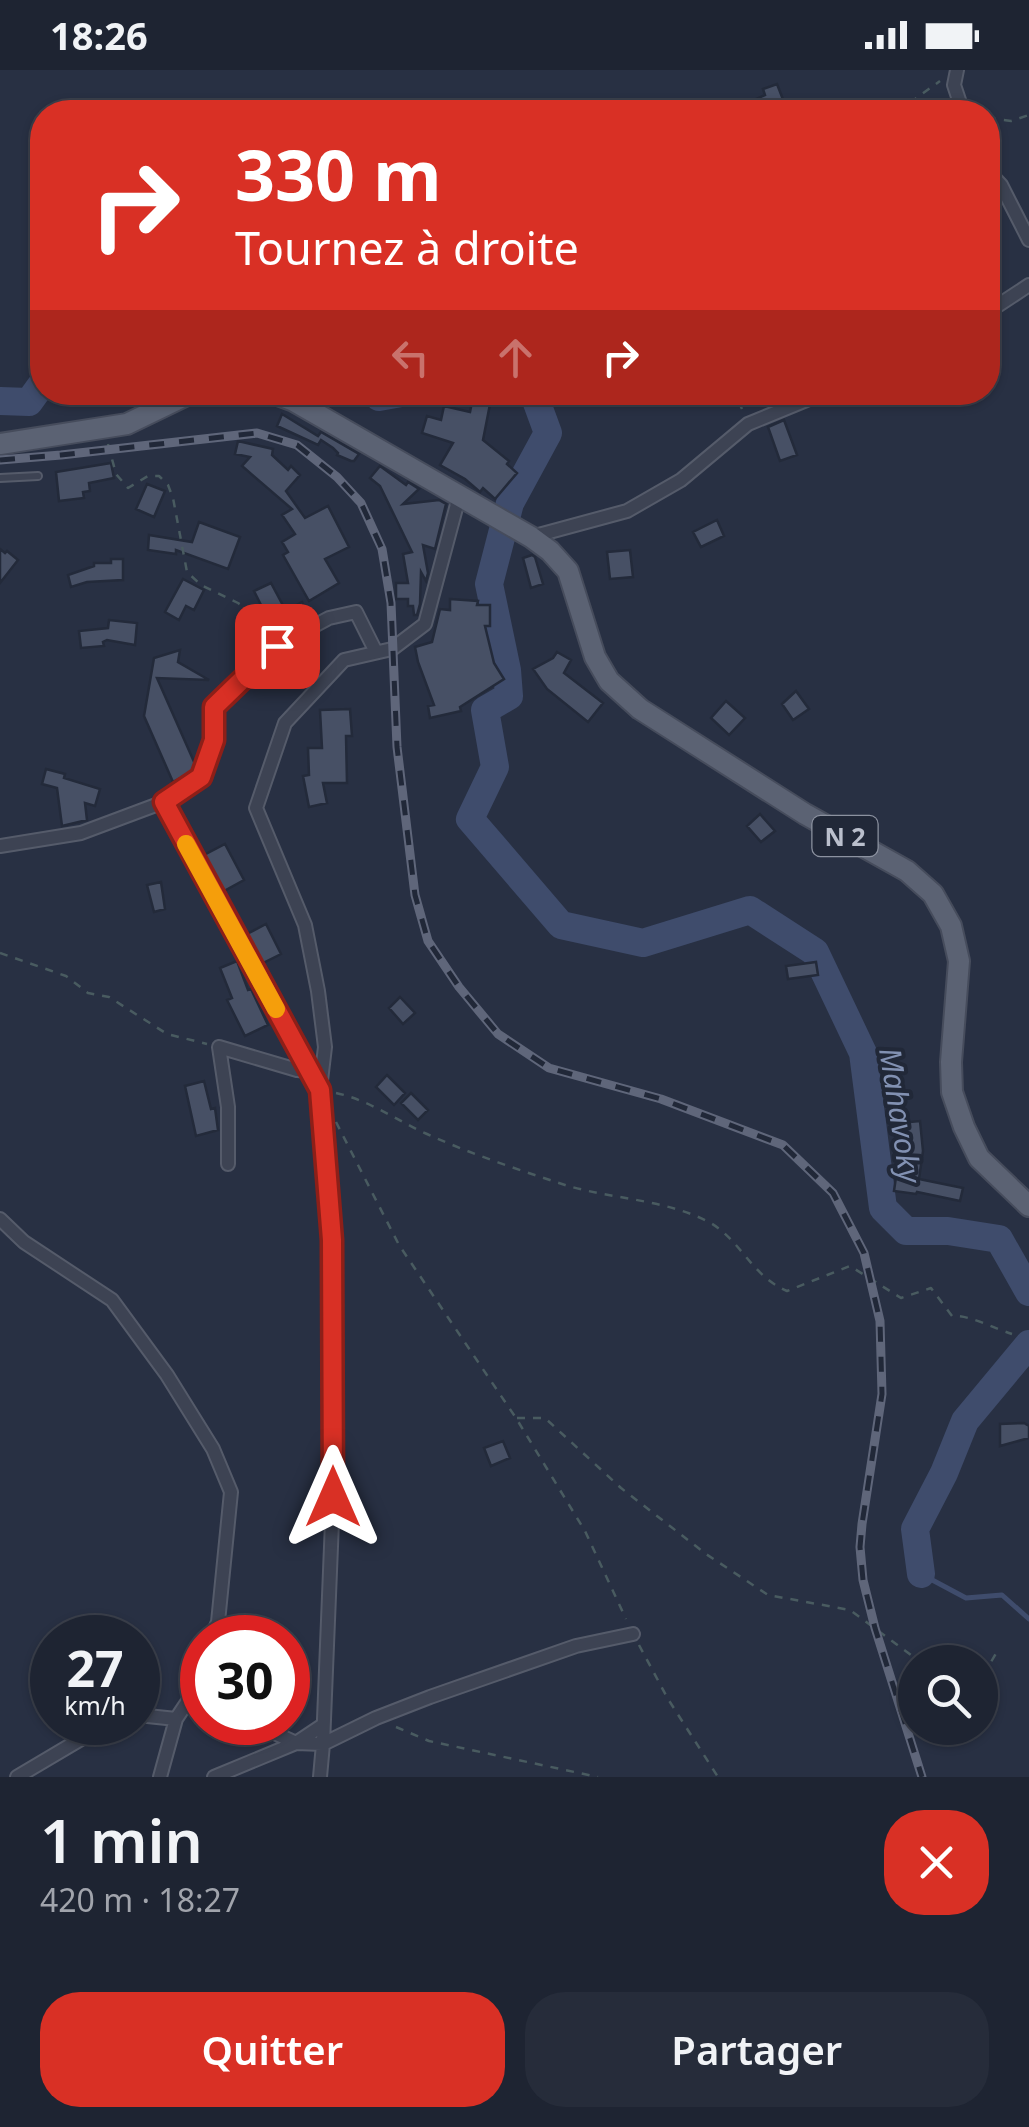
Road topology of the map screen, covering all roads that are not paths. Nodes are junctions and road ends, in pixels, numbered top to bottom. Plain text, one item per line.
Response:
1 (953, 70) edge
2 (959, 100) edge
3 (1000, 184) edge
4 (1029, 240) edge
5 (1029, 285) edge
6 (1000, 304) edge
7 (167, 405) edge
8 (303, 405) edge
9 (794, 405) edge
10 (0, 444) edge
11 (38, 476) dead end
12 (0, 478) edge
13 (459, 497) junction
14 (531, 537) junction
15 (376, 652) junction
16 (164, 802) junction
17 (0, 846) edge
18 (310, 1071) junction
19 (320, 1090) junction
20 (228, 1164) dead end
21 (1029, 1206) edge
22 (0, 1219) edge
23 (219, 1615) edge
24 (633, 1634) road end
25 (180, 1715) edge
26 (160, 1717) edge
27 (176, 1718) junction
28 (323, 1725) junction
29 (310, 1734) edge
30 (310, 1744) edge
31 (323, 1744) junction
32 (70, 1745) edge
33 (291, 1745) edge
34 (163, 1776) edge
35 (17, 1777) edge
36 (214, 1777) edge
37 (320, 1777) edge

1 - 2 street
3 - 4 street
5 - 6 street
7 - 10 main road
8 - 13 main road, N 2
9 - 14 street
11 - 12 lane
13 - 14 main road, N 2
13 - 15 street
14 - 21 main road, N 2
15 - 16 street
15 - 19 street
16 - 17 street
16 - 18 street
18 - 19 street
18 - 20 street
19 - 28 street
22 - 23 street
24 - 31 street
25 - 27 street
26 - 27 street
27 - 34 street
28 - 29 street
28 - 31 street
30 - 31 street
31 - 37 street
32 - 35 street
33 - 36 street

